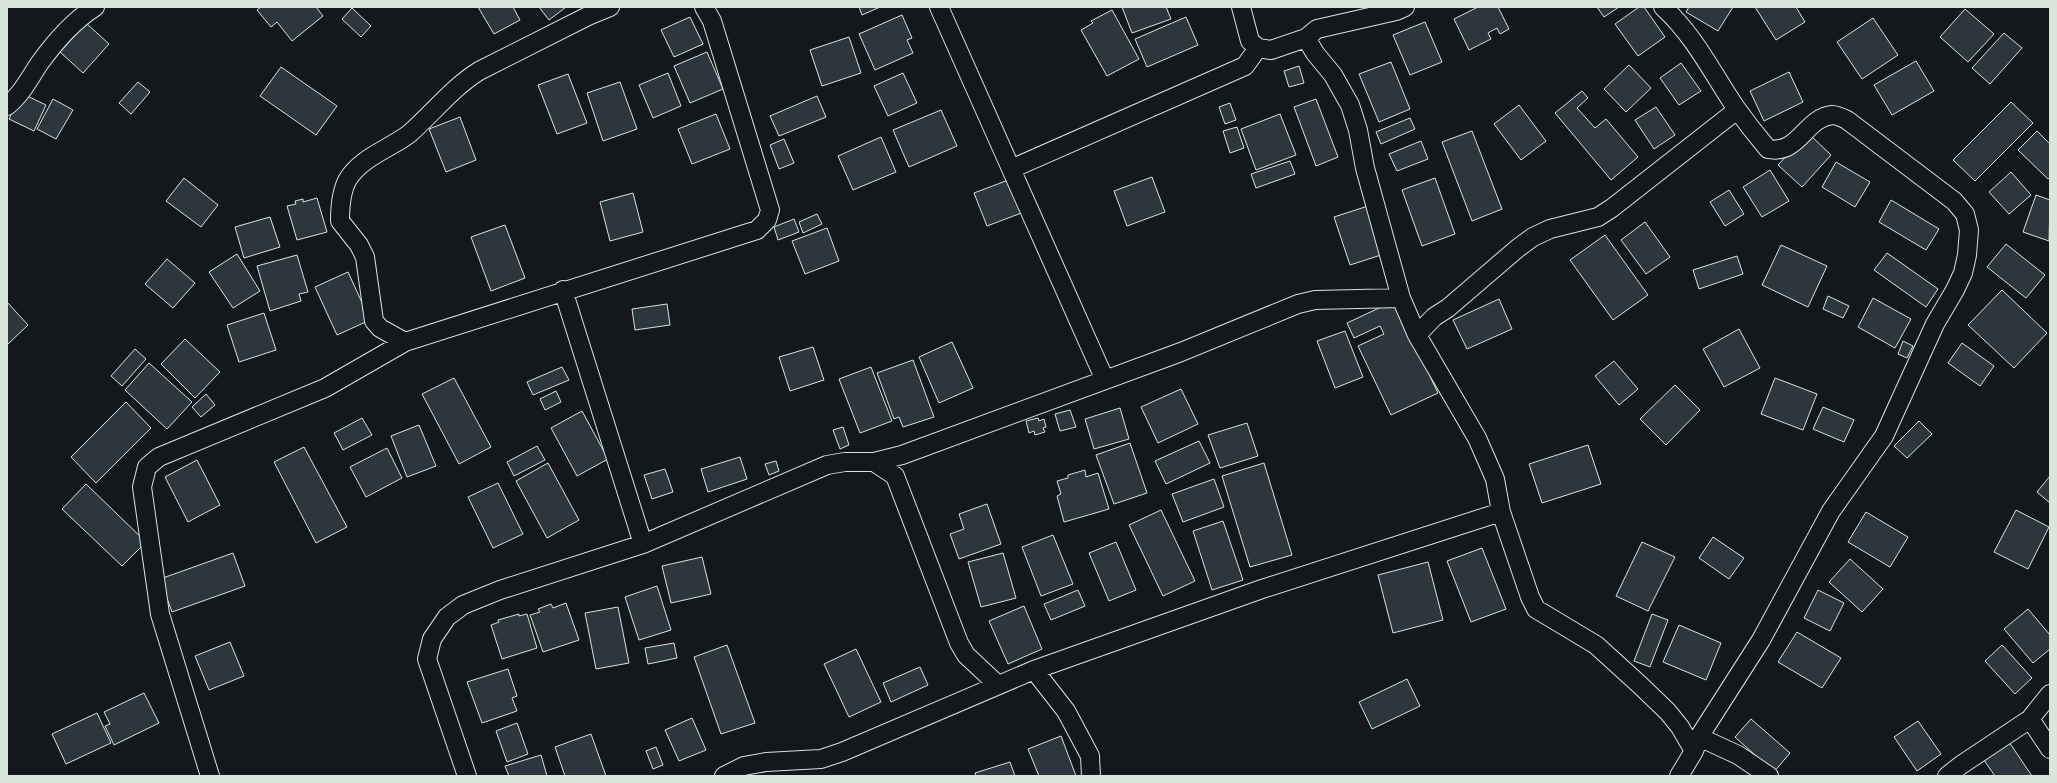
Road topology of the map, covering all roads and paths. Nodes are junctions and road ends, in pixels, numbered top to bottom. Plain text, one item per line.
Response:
1 (95, 7) edge
2 (610, 7) edge
3 (704, 7) edge
4 (939, 7) edge
5 (1241, 7) edge
6 (1405, 7) edge
7 (1663, 7) edge
8 (74, 13) edge
9 (1306, 38) junction
10 (1258, 48) junction
11 (7, 106) edge
12 (1737, 110) junction
13 (1011, 169) junction
14 (563, 290) junction
15 (1400, 298) junction
16 (1417, 335) junction
17 (405, 342) junction
18 (1105, 380) junction
19 (902, 455) junction
20 (874, 462) junction
21 (895, 476) junction
22 (1501, 512) junction
23 (642, 544) junction
24 (1034, 670) junction
25 (998, 685) junction
26 (2050, 694) edge
27 (2030, 719) junction
28 (1696, 744) junction
29 (2050, 749) edge
30 (210, 776) edge
31 (467, 776) edge
32 (724, 776) edge
33 (1091, 776) edge
34 (1679, 776) edge
35 (1769, 776) edge
36 (1948, 776) edge

1 - 8 street
2 - 17 street
3 - 14 street
4 - 13 street
5 - 10 street
6 - 9 street
7 - 12 street
8 - 11 street
9 - 10 street
9 - 15 street
10 - 13 street
12 - 16 street
12 - 28 street
13 - 18 street
14 - 17 street
14 - 23 street
15 - 16 street
15 - 18 street
16 - 22 street
17 - 30 street
18 - 19 street
19 - 20 street
19 - 21 street
20 - 21 street
20 - 23 street
21 - 25 street
22 - 24 street
22 - 28 street
23 - 31 street
24 - 25 street
24 - 33 street
25 - 32 street
26 - 27 street
27 - 29 street
27 - 36 street
28 - 34 street
28 - 35 street

